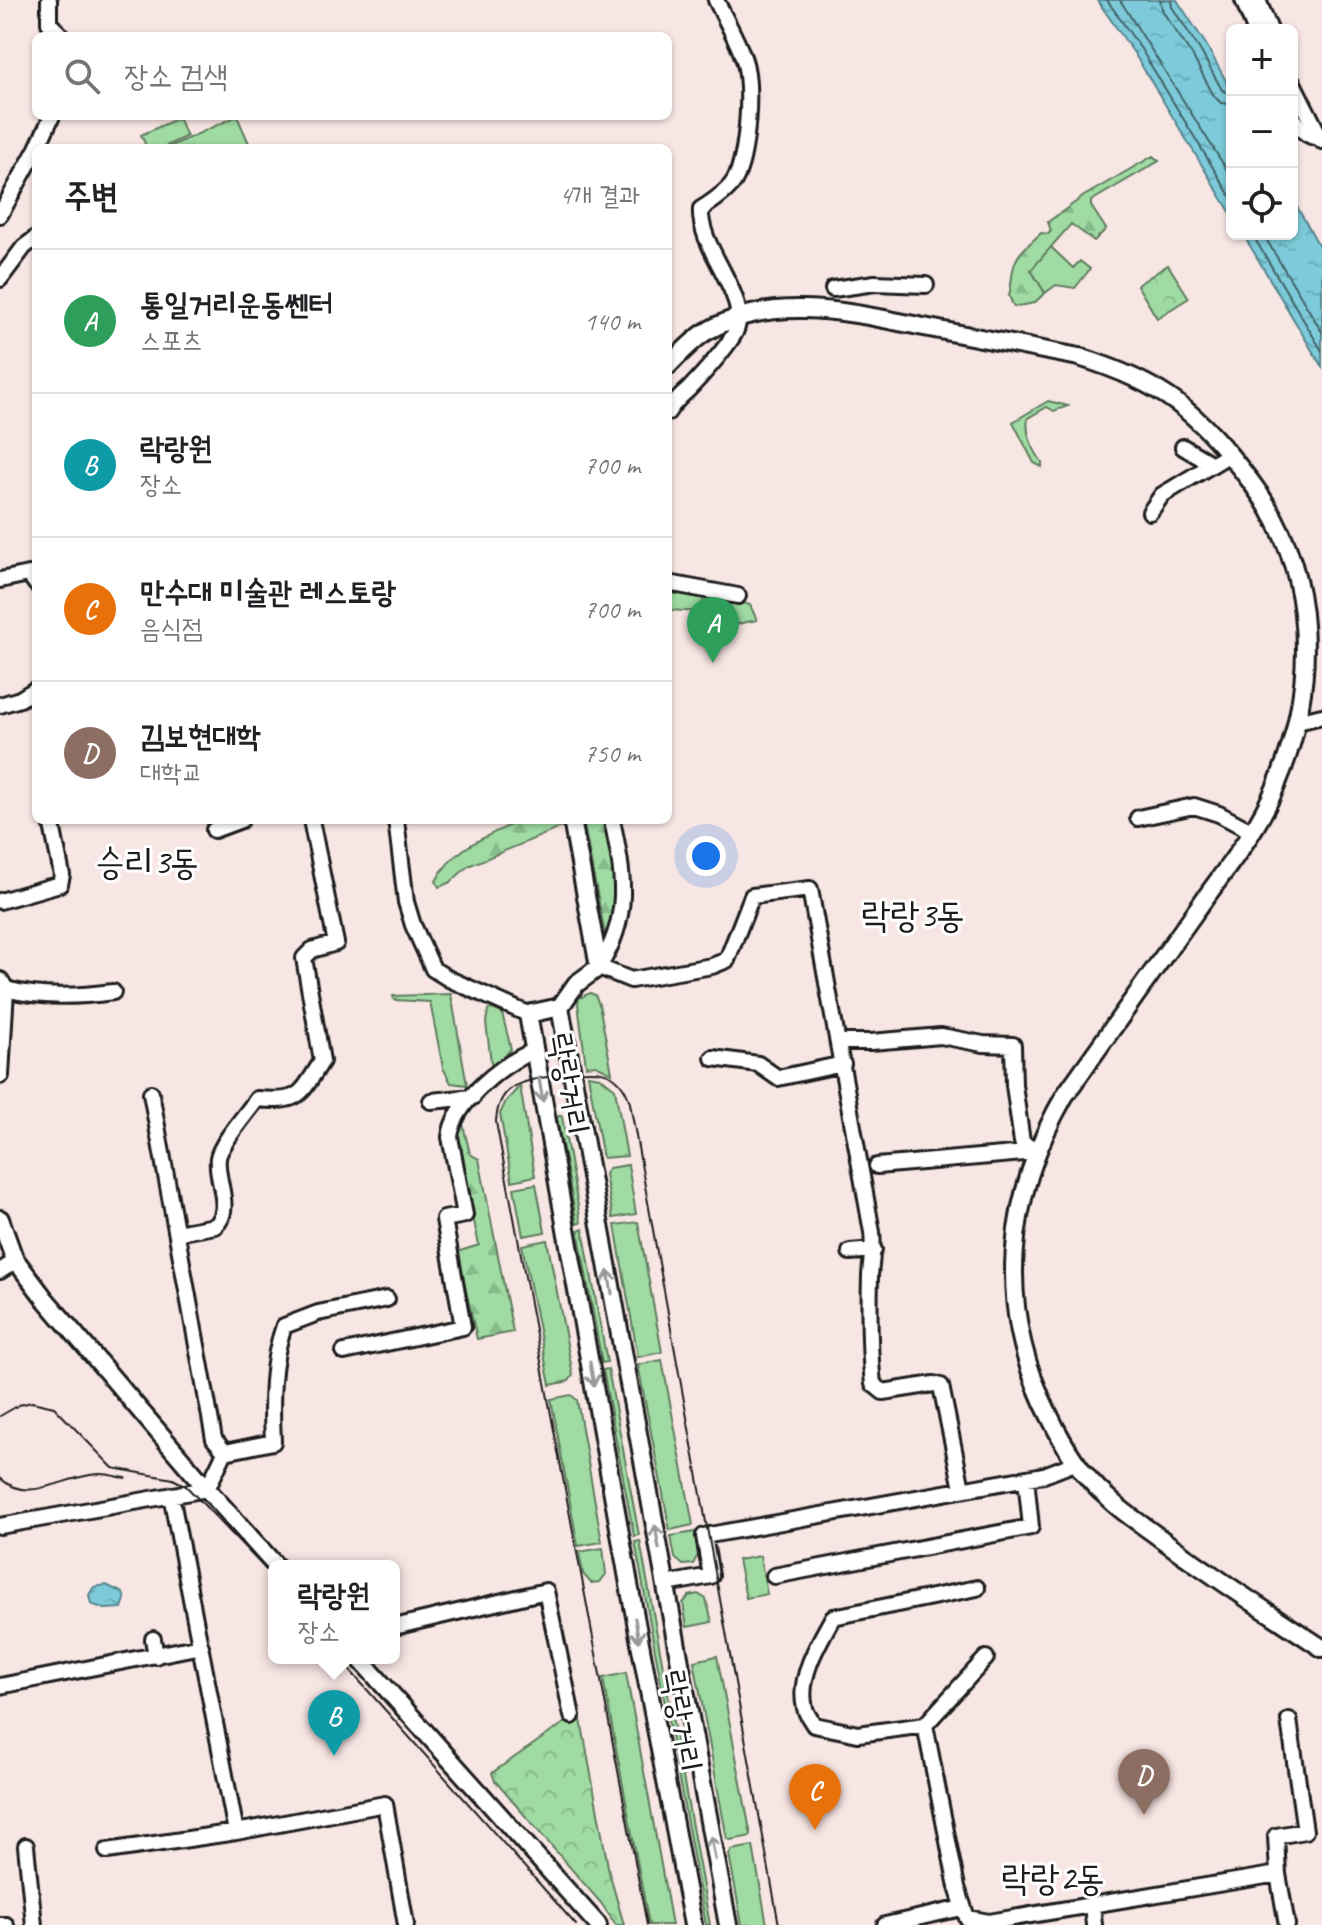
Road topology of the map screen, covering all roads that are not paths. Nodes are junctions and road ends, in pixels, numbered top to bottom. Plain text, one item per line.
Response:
1 (49, 0) edge
2 (716, 0) edge
3 (1243, 0) edge
4 (1258, 0) edge
5 (1253, 24) edge
6 (1268, 24) edge
7 (58, 32) edge
8 (1298, 93) edge
9 (50, 120) edge
10 (1298, 125) edge
11 (1321, 140) edge
12 (38, 144) edge
13 (32, 156) edge
14 (0, 215) edge
15 (32, 241) edge
16 (0, 279) edge
17 (926, 285) dead end
18 (838, 312) junction
19 (740, 318) junction
20 (672, 362) edge
21 (672, 407) edge
22 (1183, 447) dead end
23 (1230, 454) junction
24 (1212, 464) junction
25 (1150, 512) dead end
26 (32, 574) edge
27 (0, 580) edge
28 (672, 584) edge
29 (738, 596) dead end
30 (32, 692) edge
31 (0, 705) edge
32 (1322, 716) edge
33 (1297, 722) junction
34 (1138, 818) dead end
35 (52, 824) edge
36 (228, 824) edge
37 (312, 824) edge
38 (396, 824) edge
39 (573, 824) edge
40 (613, 824) edge
41 (214, 830) dead end
42 (1251, 831) junction
43 (0, 901) edge
44 (599, 967) junction
45 (2, 985) edge
46 (113, 992) dead end
47 (560, 1007) junction
48 (528, 1014) junction
49 (839, 1042) junction
50 (534, 1051) junction
51 (713, 1058) dead end
52 (843, 1064) junction
53 (0, 1075) edge
54 (151, 1093) dead end
55 (473, 1097) junction
56 (431, 1101) dead end
57 (1037, 1152) junction
58 (877, 1166) dead end
59 (0, 1219) edge
60 (177, 1233) junction
61 (874, 1250) junction
62 (850, 1252) dead end
63 (16, 1261) junction
64 (0, 1271) edge
65 (387, 1299) dead end
66 (344, 1352) dead end
67 (225, 1452) junction
68 (1075, 1463) junction
69 (1026, 1478) junction
70 (207, 1489) junction
71 (962, 1489) junction
72 (171, 1495) junction
73 (0, 1526) edge
74 (271, 1560) edge
75 (774, 1576) dead end
76 (666, 1584) junction
77 (977, 1588) dead end
78 (400, 1626) edge
79 (153, 1639) dead end
80 (201, 1646) junction
81 (1322, 1648) edge
82 (156, 1656) junction
83 (986, 1658) dead end
84 (364, 1664) edge
85 (0, 1686) edge
86 (572, 1716) dead end
87 (1289, 1720) dead end
88 (925, 1725) junction
89 (236, 1832) junction
90 (26, 1846) dead end
91 (107, 1851) dead end
92 (1278, 1874) junction
93 (1092, 1904) junction
94 (962, 1908) junction
95 (34, 1925) edge
96 (406, 1925) edge
97 (598, 1925) edge
98 (693, 1925) edge
99 (728, 1925) edge
100 (885, 1925) edge
101 (1094, 1925) edge
102 (1287, 1925) edge

1 - 7 street
2 - 19 street
3 - 5 street
4 - 6 street
8 - 11 street
9 - 12 street
10 - 11 street
13 - 14 street
15 - 16 street
17 - 18 street
18 - 19 main road
18 - 23 main road
19 - 20 main road
19 - 21 street
22 - 24 street
23 - 24 street
23 - 33 main road
24 - 25 street
26 - 27 street
28 - 29 street
30 - 31 street
32 - 33 street
33 - 42 main road
34 - 42 street
35 - 43 street
36 - 41 street
37 - 60 street
38 - 48 street
39 - 44 main road
40 - 44 street
42 - 57 main road
44 - 47 main road
44 - 49 street
45 - 46 street
45 - 53 main road
47 - 48 main road, 락랑거리
76 -> 47 main road, 락랑거리
48 - 50 main road, 락랑거리
49 - 52 street
49 - 57 street
50 - 55 street
50 -> 98 main road, 락랑거리
51 - 52 street
52 - 61 street
54 - 60 street
55 - 56 street
55 - 66 street
57 - 58 street
57 - 68 main road
59 - 63 main road
60 - 67 street
61 - 62 street
61 - 71 street
63 - 64 street
63 - 70 main road
65 - 67 street
67 - 70 street
68 - 69 street
68 - 81 main road
69 - 71 street
69 - 75 street
70 - 72 street
70 - 74 main road
71 - 76 street
72 - 73 street
72 - 80 street
99 -> 76 main road, 락랑거리
77 - 88 street
78 - 86 street
79 - 82 street
80 - 82 street
80 - 89 street
82 - 85 street
83 - 88 street
84 - 97 main road
87 - 92 street
88 - 94 street
89 - 91 street
89 - 96 street
90 - 95 street
92 - 93 street
92 - 102 street
93 - 94 street
93 - 101 street
94 - 100 street

